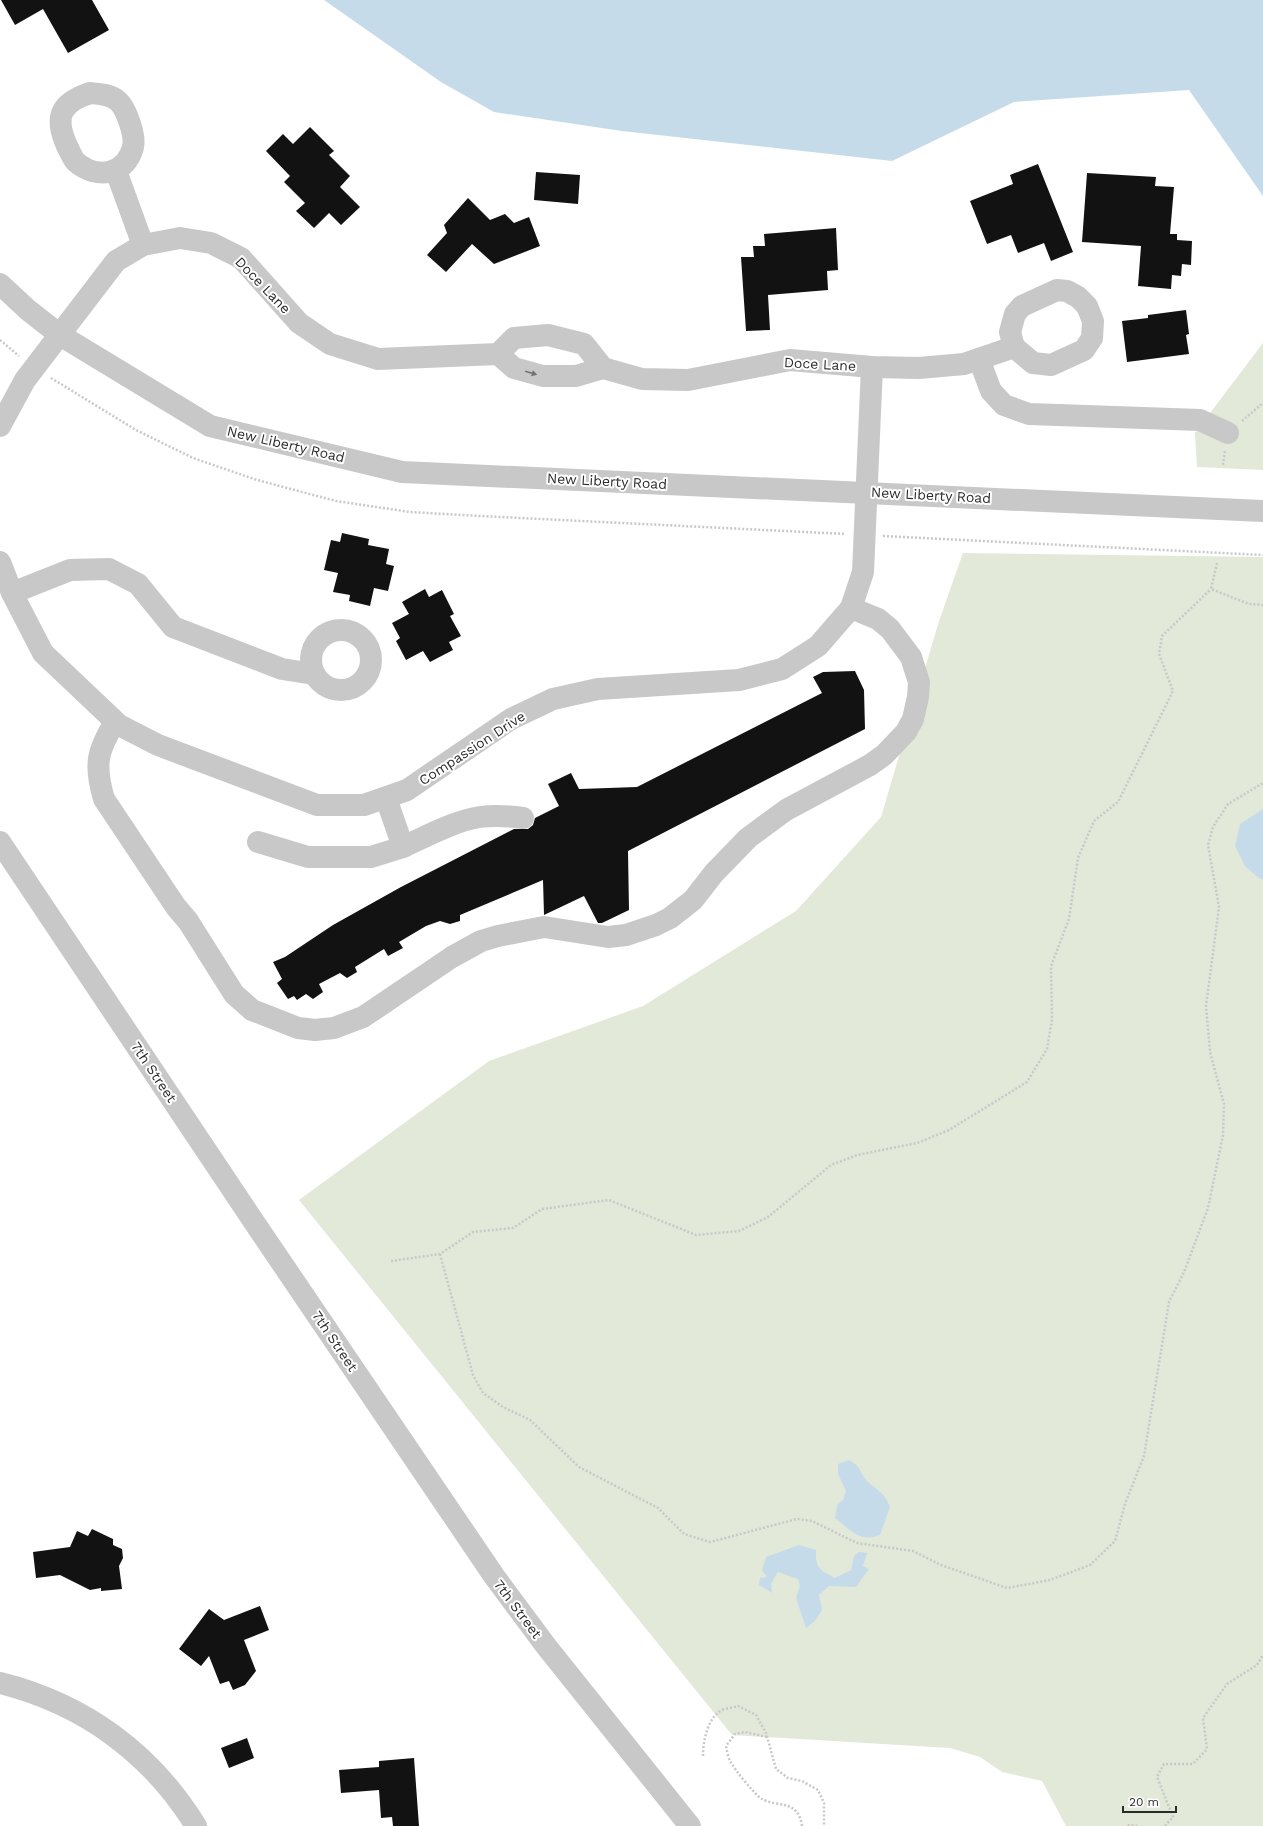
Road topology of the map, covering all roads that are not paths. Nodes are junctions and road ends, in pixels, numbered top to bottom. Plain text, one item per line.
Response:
1 (116, 170) dead end
2 (143, 245) junction
3 (0, 284) edge
4 (60, 335) junction
5 (1014, 347) dead end
6 (498, 354) junction
7 (978, 359) junction
8 (872, 367) junction
9 (603, 368) junction
10 (0, 426) edge
11 (1228, 433) dead end
12 (867, 492) junction
13 (1263, 512) edge
14 (0, 562) edge
15 (12, 593) junction
16 (850, 608) junction
17 (314, 674) dead end
18 (115, 722) junction
19 (386, 798) junction
20 (523, 818) dead end
21 (0, 842) edge
22 (258, 842) dead end
23 (403, 847) junction
24 (0, 1683) edge
25 (196, 1826) edge
26 (690, 1826) edge

1 - 2 street
2 - 4 street, Doce Lane
2 - 6 street, Doce Lane
3 - 4 street, New Liberty Road
4 - 10 street, Doce Lane
4 - 12 street, New Liberty Road
5 - 7 street, Doce Lane
6 -> 9 street
6 - 9 street
7 - 8 street, Doce Lane
7 - 11 street
8 - 9 street, Doce Lane
8 - 12 street, Compassion Drive
12 - 13 street, New Liberty Road
12 - 16 street, Compassion Drive
14 - 15 street, Compassion Drive
15 - 17 street
15 - 18 street, Compassion Drive
16 - 18 street
16 - 19 street, Compassion Drive
18 - 19 street, Compassion Drive
19 - 23 street
20 - 23 street
21 - 26 street, 7th Street
22 - 23 street
24 - 25 street

